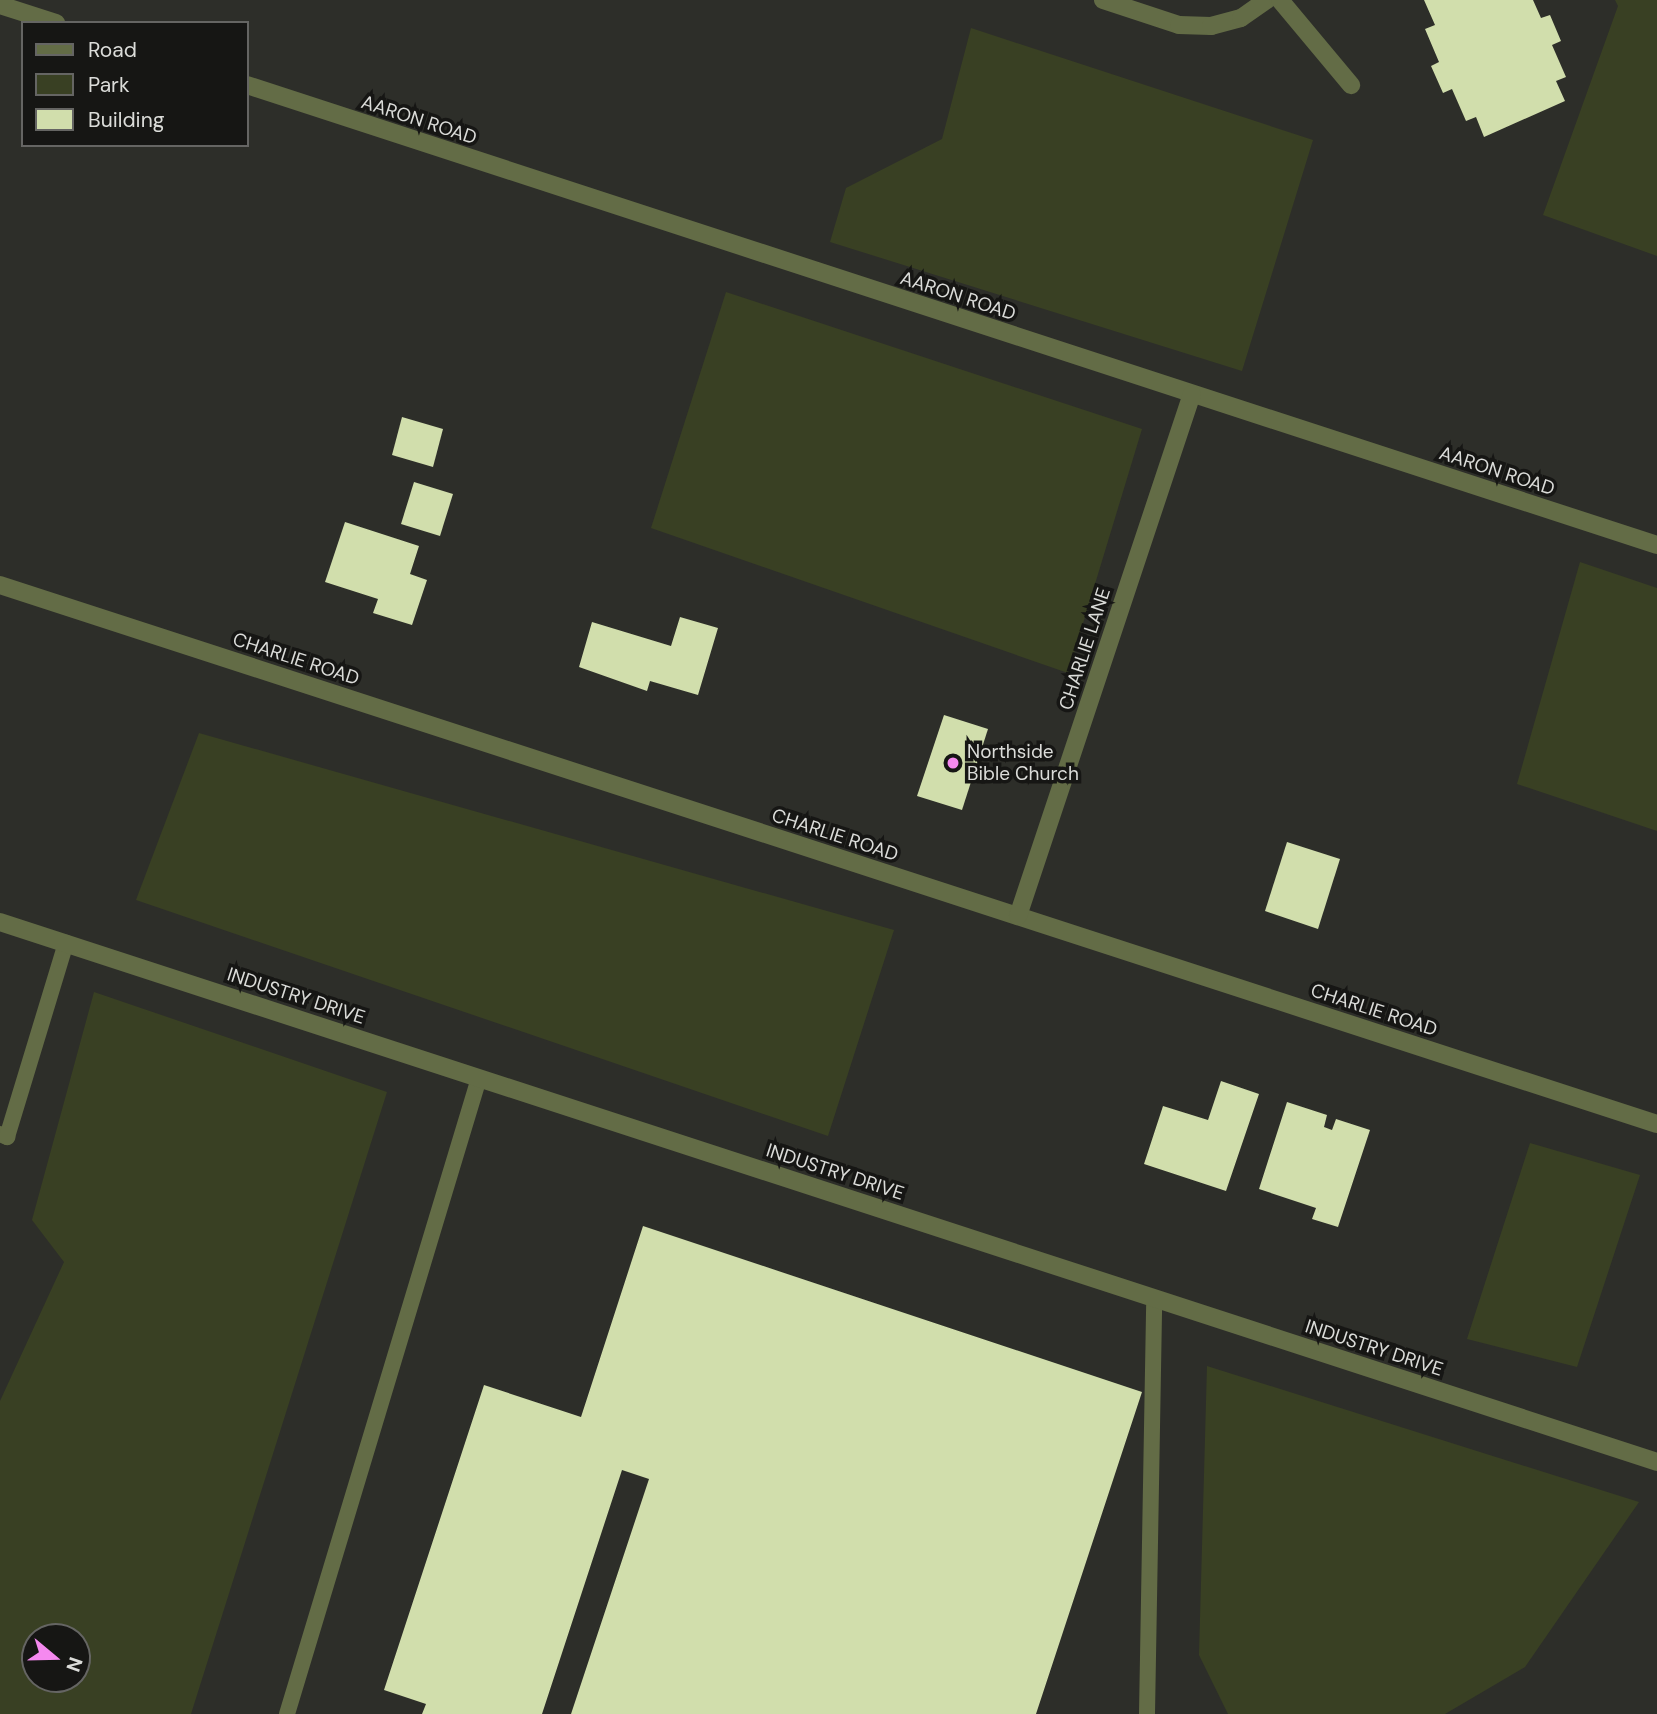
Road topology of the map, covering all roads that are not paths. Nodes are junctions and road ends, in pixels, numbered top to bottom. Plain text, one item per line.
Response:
1 (1103, 0) edge
2 (1267, 0) edge
3 (1280, 0) edge
4 (0, 5) edge
5 (50, 21) edge
6 (248, 85) edge
7 (1351, 85) dead end
8 (1192, 394) junction
9 (1657, 545) edge
10 (0, 585) edge
11 (1017, 916) junction
12 (0, 922) edge
13 (66, 943) junction
14 (479, 1078) junction
15 (1657, 1124) edge
16 (0, 1134) edge
17 (1154, 1298) junction
18 (1657, 1462) edge
19 (287, 1714) edge
20 (1147, 1714) edge

1 - 2 street
3 - 7 street
4 - 5 street
6 - 8 street, AARON ROAD
8 - 9 street, AARON ROAD
8 - 11 street, CHARLIE LANE
10 - 11 street, CHARLIE ROAD
11 - 15 street, CHARLIE ROAD
12 - 13 street, INDUSTRY DRIVE
13 - 14 street, INDUSTRY DRIVE
13 - 16 lane
14 - 17 street, INDUSTRY DRIVE
14 - 19 lane
17 - 18 street, INDUSTRY DRIVE
17 - 20 lane

